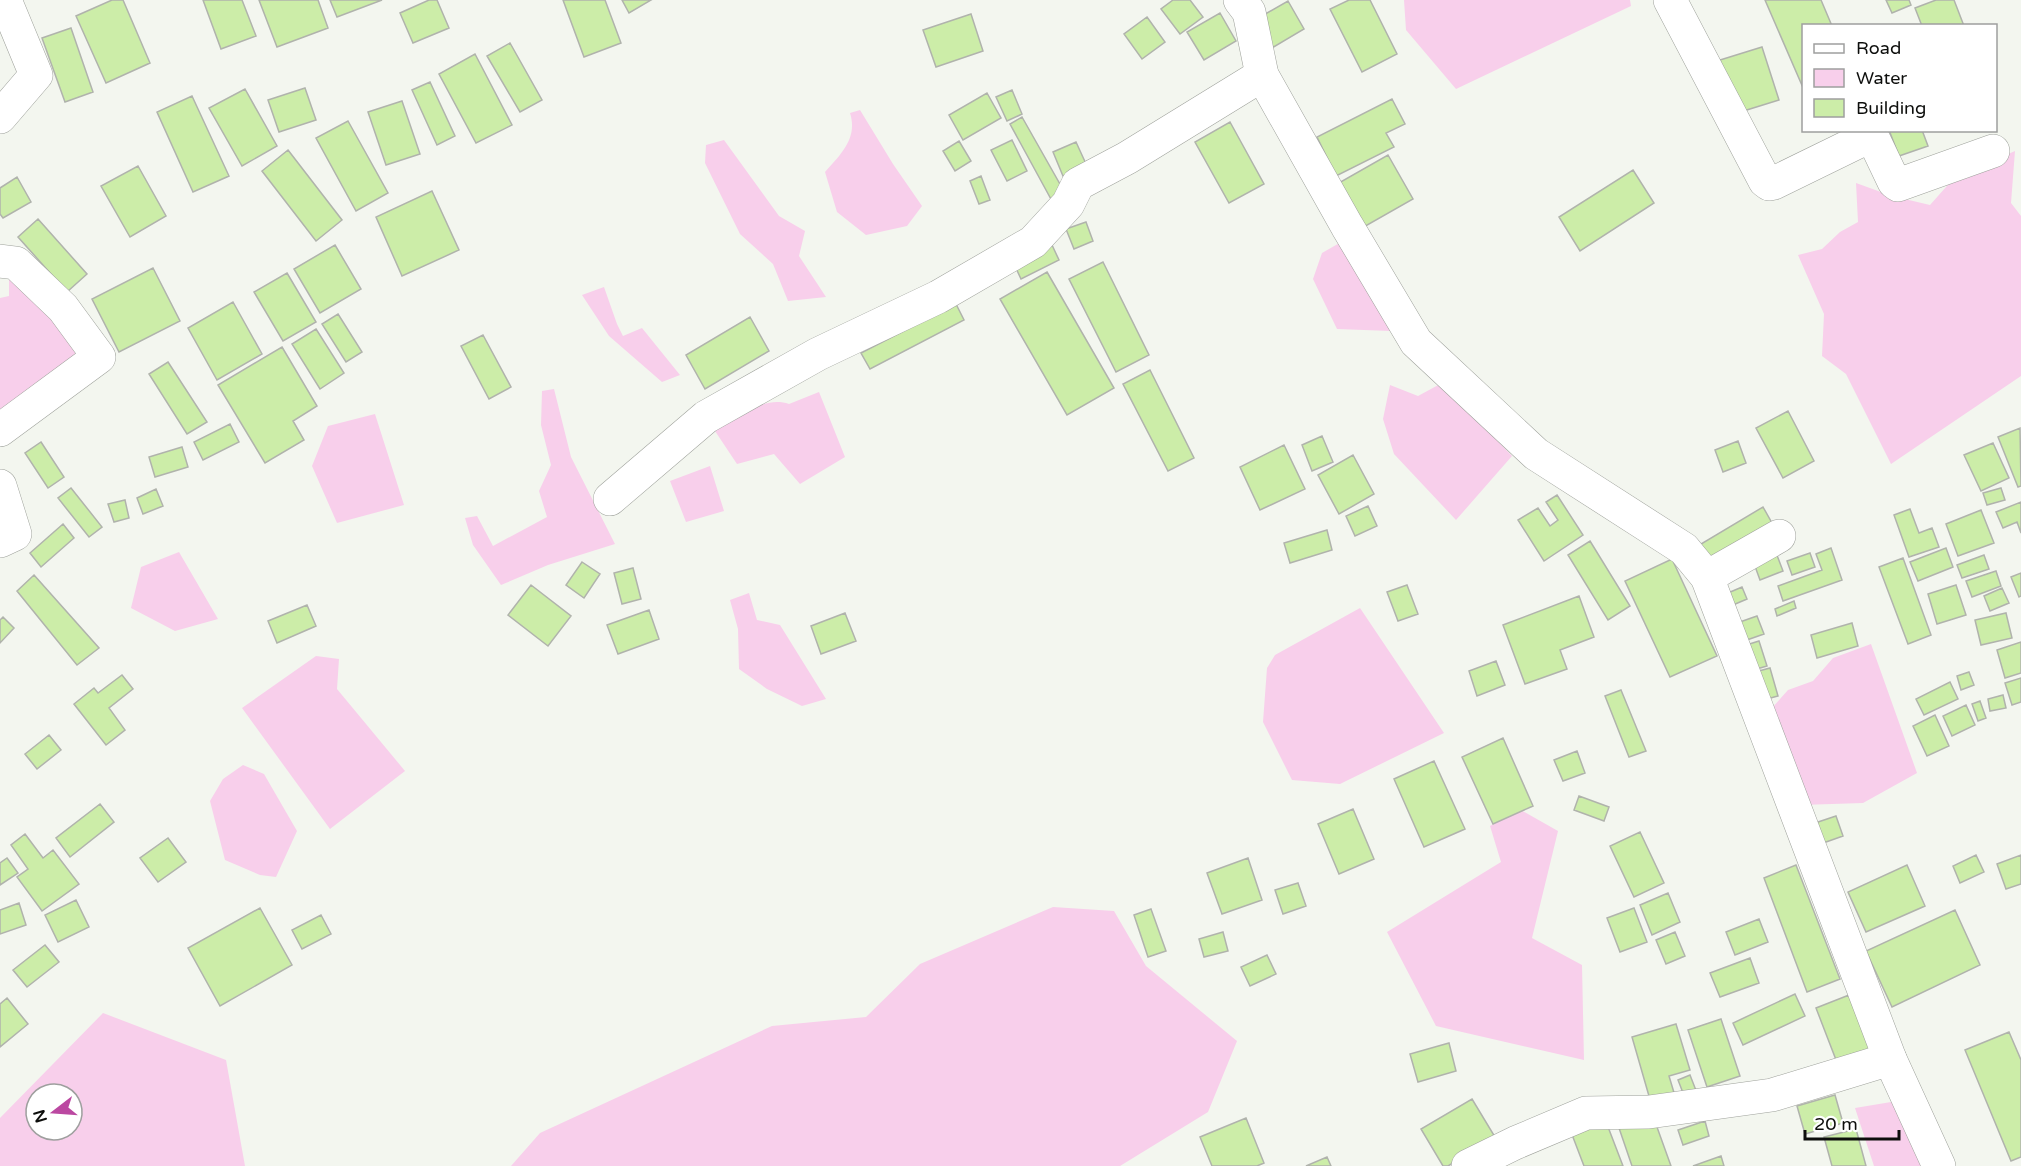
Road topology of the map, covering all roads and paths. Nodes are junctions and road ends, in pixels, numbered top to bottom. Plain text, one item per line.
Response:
1 (5, 0) edge
2 (1240, 0) edge
3 (1670, 0) edge
4 (1262, 75) junction
5 (0, 117) edge
6 (1993, 151) dead end
7 (0, 261) edge
8 (0, 429) edge
9 (0, 486) edge
10 (610, 498) dead end
11 (1779, 536) dead end
12 (0, 541) edge
13 (1707, 577) junction
14 (1890, 1059) junction
15 (1468, 1166) edge
16 (1939, 1166) edge

1 - 5 street
2 - 4 street
3 - 6 street
4 - 10 street
4 - 13 street
7 - 8 street
9 - 12 street
11 - 13 street
13 - 14 street
14 - 15 street
14 - 16 street

